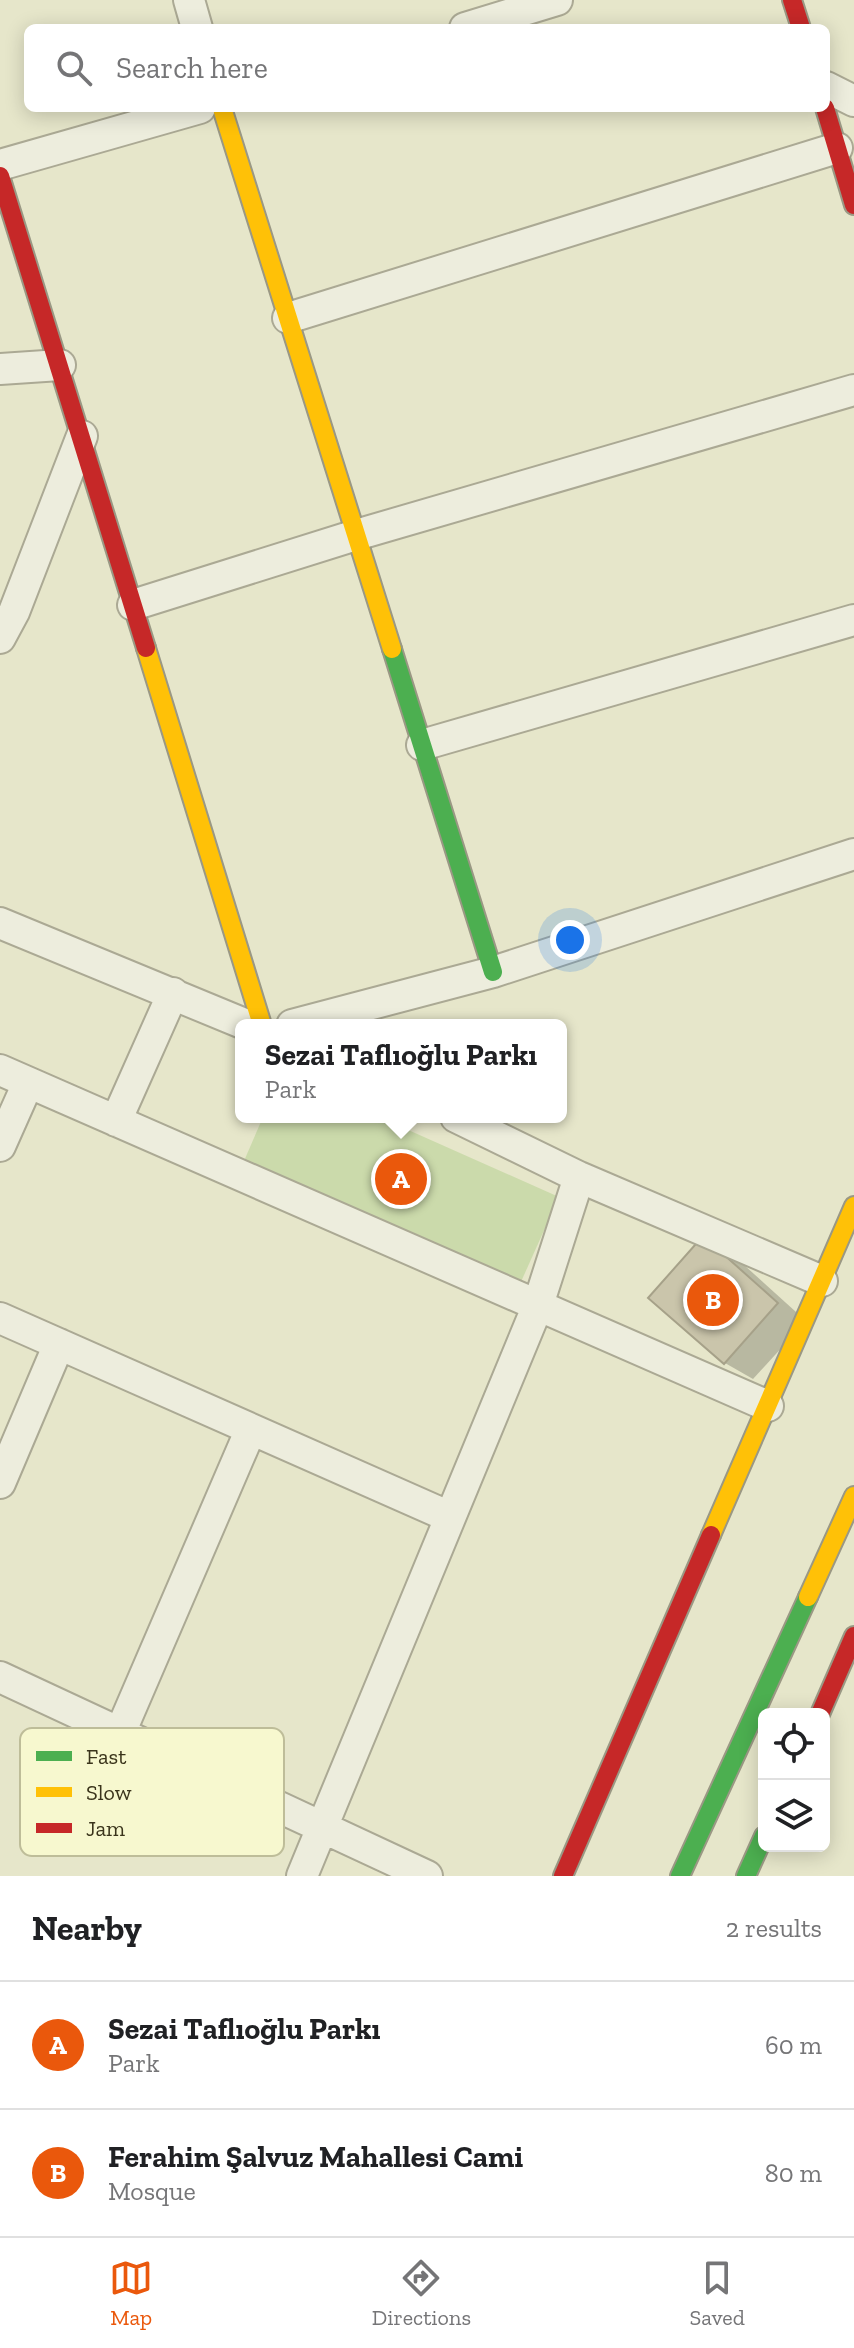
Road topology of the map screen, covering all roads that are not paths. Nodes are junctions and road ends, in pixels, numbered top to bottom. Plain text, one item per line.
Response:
1 (189, 0) edge
2 (557, 0) edge
3 (792, 0) edge
4 (196, 24) edge
5 (478, 24) edge
6 (800, 24) edge
7 (830, 89) edge
8 (854, 101) edge
9 (186, 112) edge
10 (223, 112) edge
11 (826, 112) edge
12 (837, 148) junction
13 (0, 165) edge
14 (0, 176) edge
15 (854, 205) edge
16 (288, 318) junction
17 (60, 365) junction
18 (0, 369) edge
19 (854, 390) edge
20 (82, 436) junction
21 (356, 535) junction
22 (133, 605) junction
23 (854, 620) edge
24 (0, 638) edge
25 (422, 745) junction
26 (854, 854) edge
27 (0, 923) edge
28 (493, 972) junction
29 (173, 993) junction
30 (260, 1019) edge
31 (315, 1019) edge
32 (235, 1020) edge
33 (0, 1070) edge
34 (28, 1083) junction
35 (116, 1121) junction
36 (468, 1123) edge
37 (0, 1146) edge
38 (579, 1177) junction
39 (854, 1206) edge
40 (822, 1281) junction
41 (538, 1305) junction
42 (0, 1318) edge
43 (59, 1344) junction
44 (768, 1406) junction
45 (251, 1429) junction
46 (0, 1483) edge
47 (854, 1496) edge
48 (450, 1517) junction
49 (854, 1636) edge
50 (0, 1677) edge
51 (823, 1708) edge
52 (109, 1728) edge
53 (122, 1728) edge
54 (284, 1809) edge
55 (323, 1827) junction
56 (758, 1849) edge
57 (302, 1876) edge
58 (427, 1876) edge
59 (563, 1876) edge
60 (680, 1876) edge
61 (746, 1876) edge

1 - 4 street
2 - 5 street
3 - 6 street
7 - 8 street
9 - 13 street
10 - 16 street
11 - 12 street
12 - 15 street
12 - 16 street
14 - 17 street
16 - 21 street
17 - 18 street
17 - 20 street
19 - 21 street
20 - 22 street
20 - 24 street
21 - 22 street
21 - 25 street
22 - 30 street
23 - 25 street
25 - 28 street
26 - 28 street
27 - 29 street
28 - 31 street
29 - 32 street
29 - 35 street
33 - 34 street
34 - 35 street
34 - 37 street
35 - 41 street
36 - 38 street
38 - 40 street
38 - 41 street
39 - 40 street
40 - 44 street
41 - 44 street
41 - 48 street
42 - 43 street
43 - 45 street
43 - 46 street
44 - 59 street
45 - 48 street
45 - 53 street
47 - 60 street
48 - 55 street
49 - 51 street
50 - 52 street
54 - 55 street
55 - 57 street
55 - 58 street
56 - 61 street

